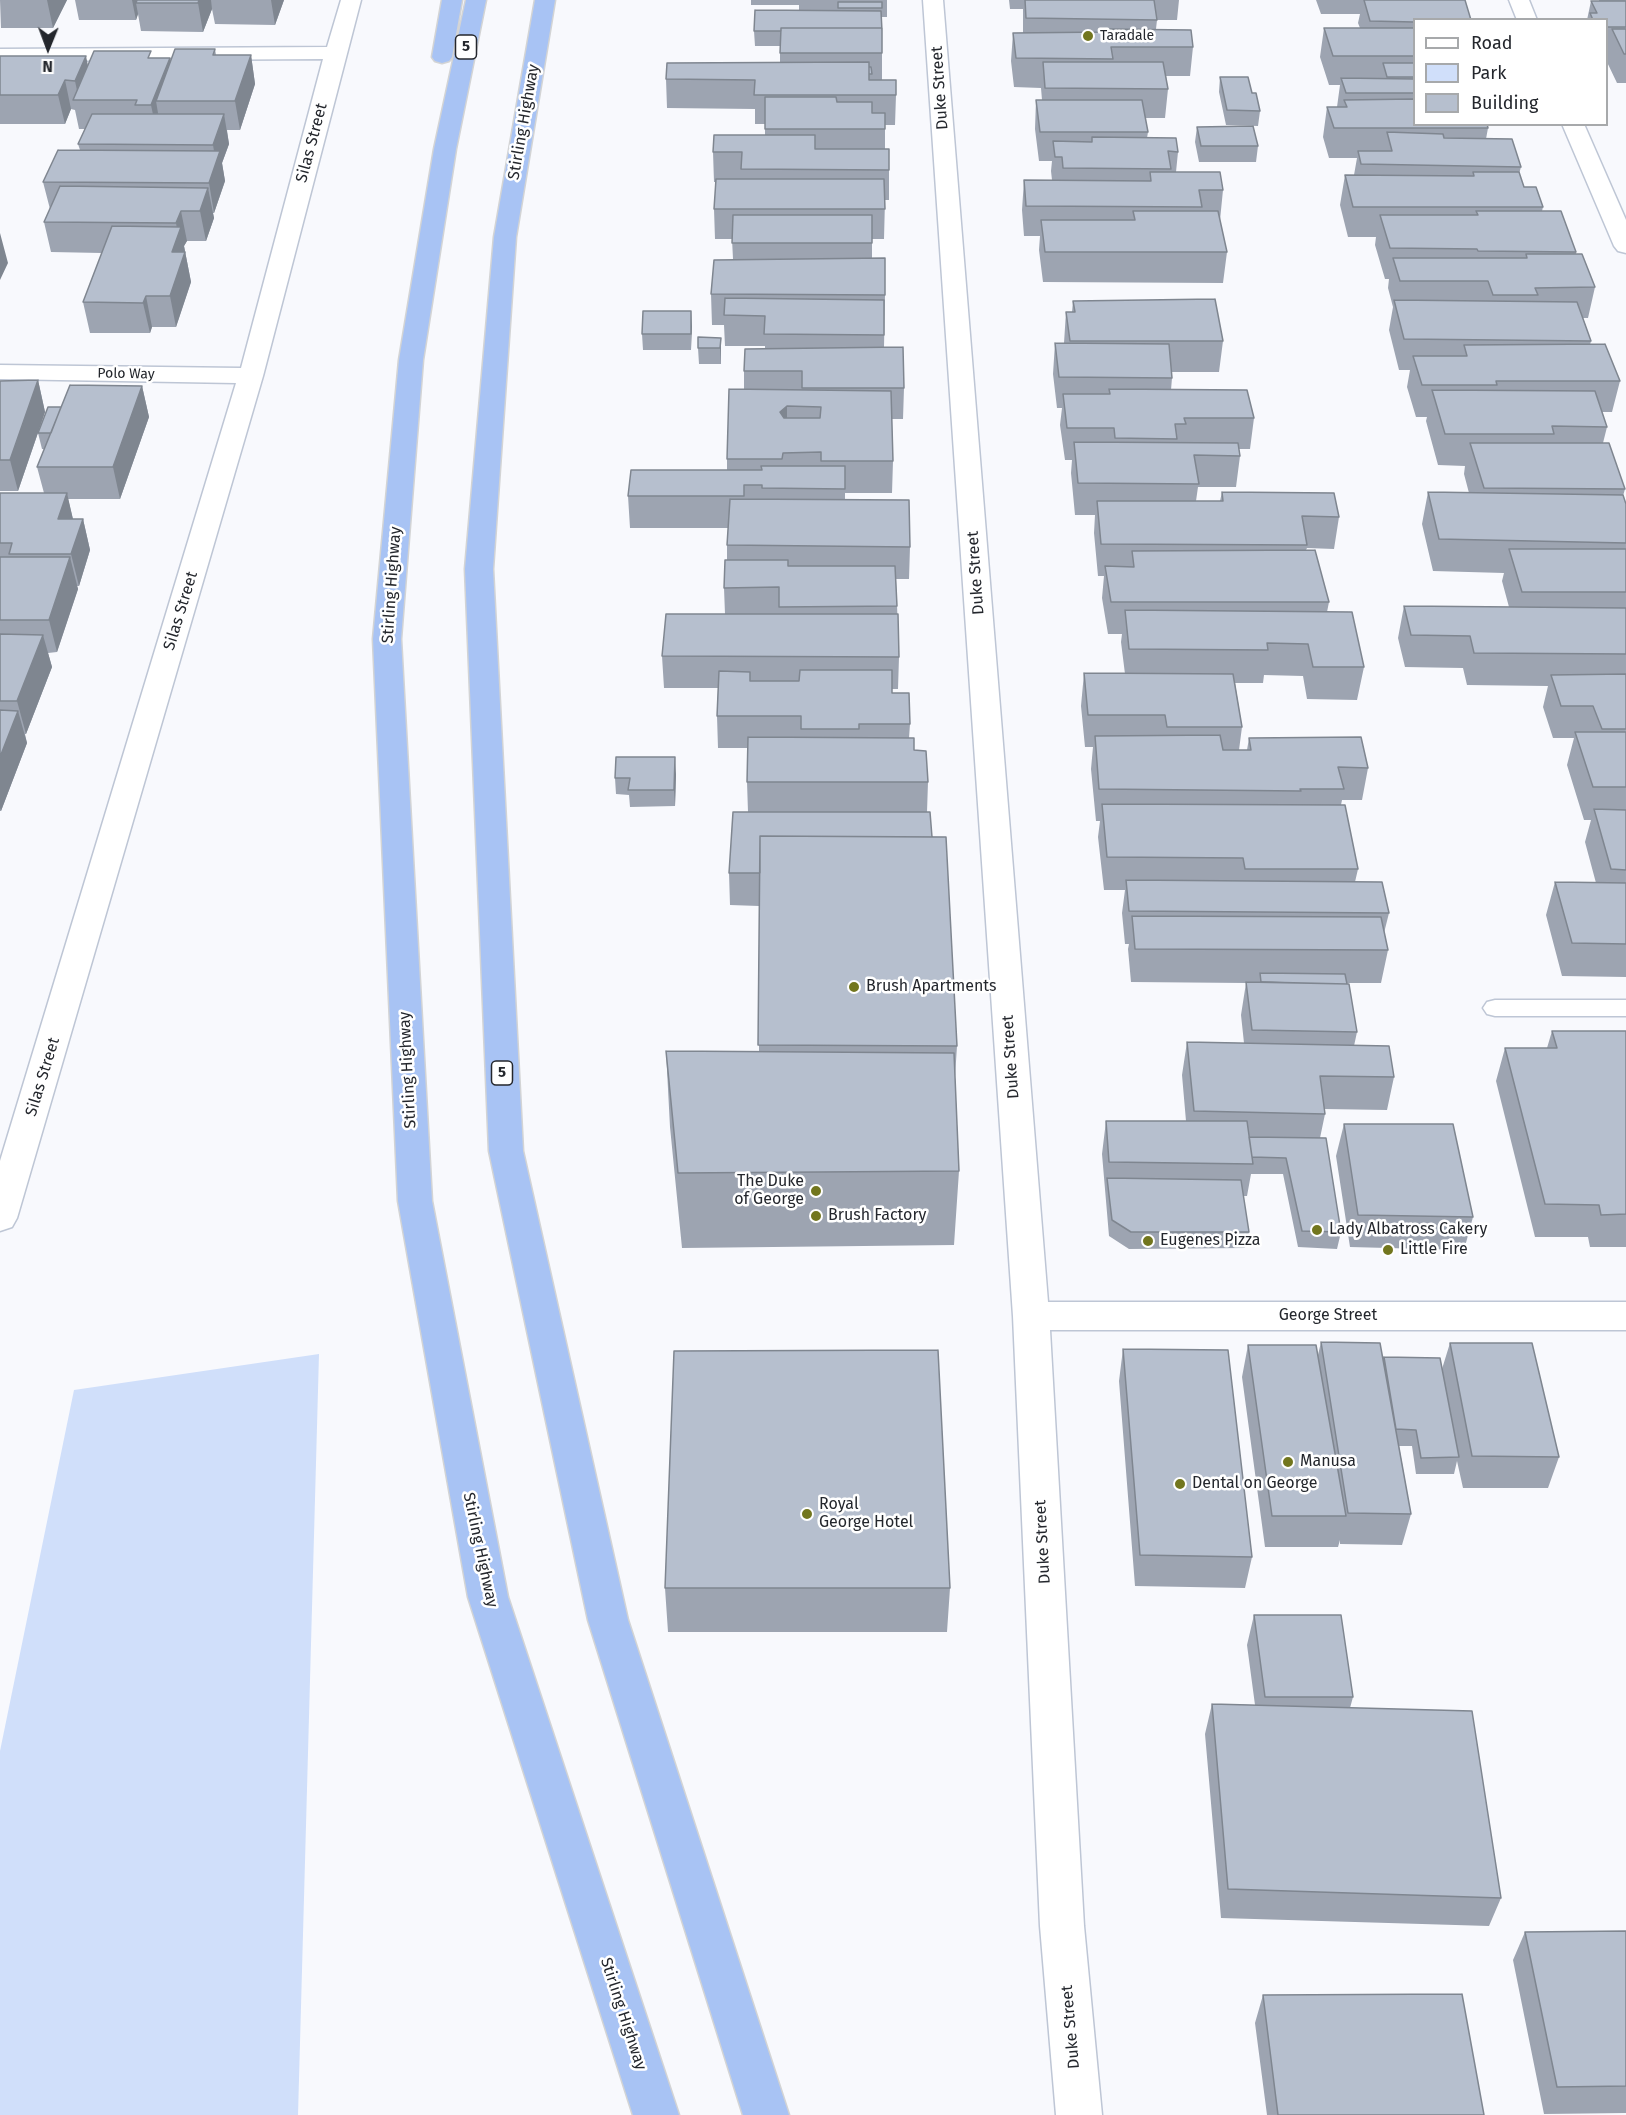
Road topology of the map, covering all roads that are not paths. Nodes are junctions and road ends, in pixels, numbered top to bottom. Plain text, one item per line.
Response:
1 (351, 0) edge
2 (452, 0) edge
3 (476, 0) edge
4 (545, 0) edge
5 (933, 0) edge
6 (1519, 0) edge
7 (1526, 18) edge
8 (335, 53) junction
9 (0, 55) edge
10 (438, 78) dead end
11 (434, 100) dead end
12 (1574, 126) edge
13 (445, 148) junction
14 (1626, 246) edge
15 (0, 372) edge
16 (251, 376) junction
17 (1495, 1008) dead end
18 (1626, 1008) edge
19 (0, 1218) edge
20 (1031, 1316) junction
21 (1626, 1316) edge
22 (656, 2115) edge
23 (766, 2115) edge
24 (1079, 2115) edge

1 - 8 street, Silas Street
2 - 10 highway
3 - 13 highway, Stirling Highway / 5
4 - 23 highway, Stirling Highway / 5
5 - 20 street, Duke Street
6 - 7 street
8 - 9 street
8 - 16 street, Silas Street
11 - 13 highway
12 - 14 street
13 - 22 highway, Stirling Highway / 5
15 - 16 street, Polo Way
16 - 19 street, Silas Street
17 - 18 lane
20 - 21 street, George Street
20 - 24 street, Duke Street

